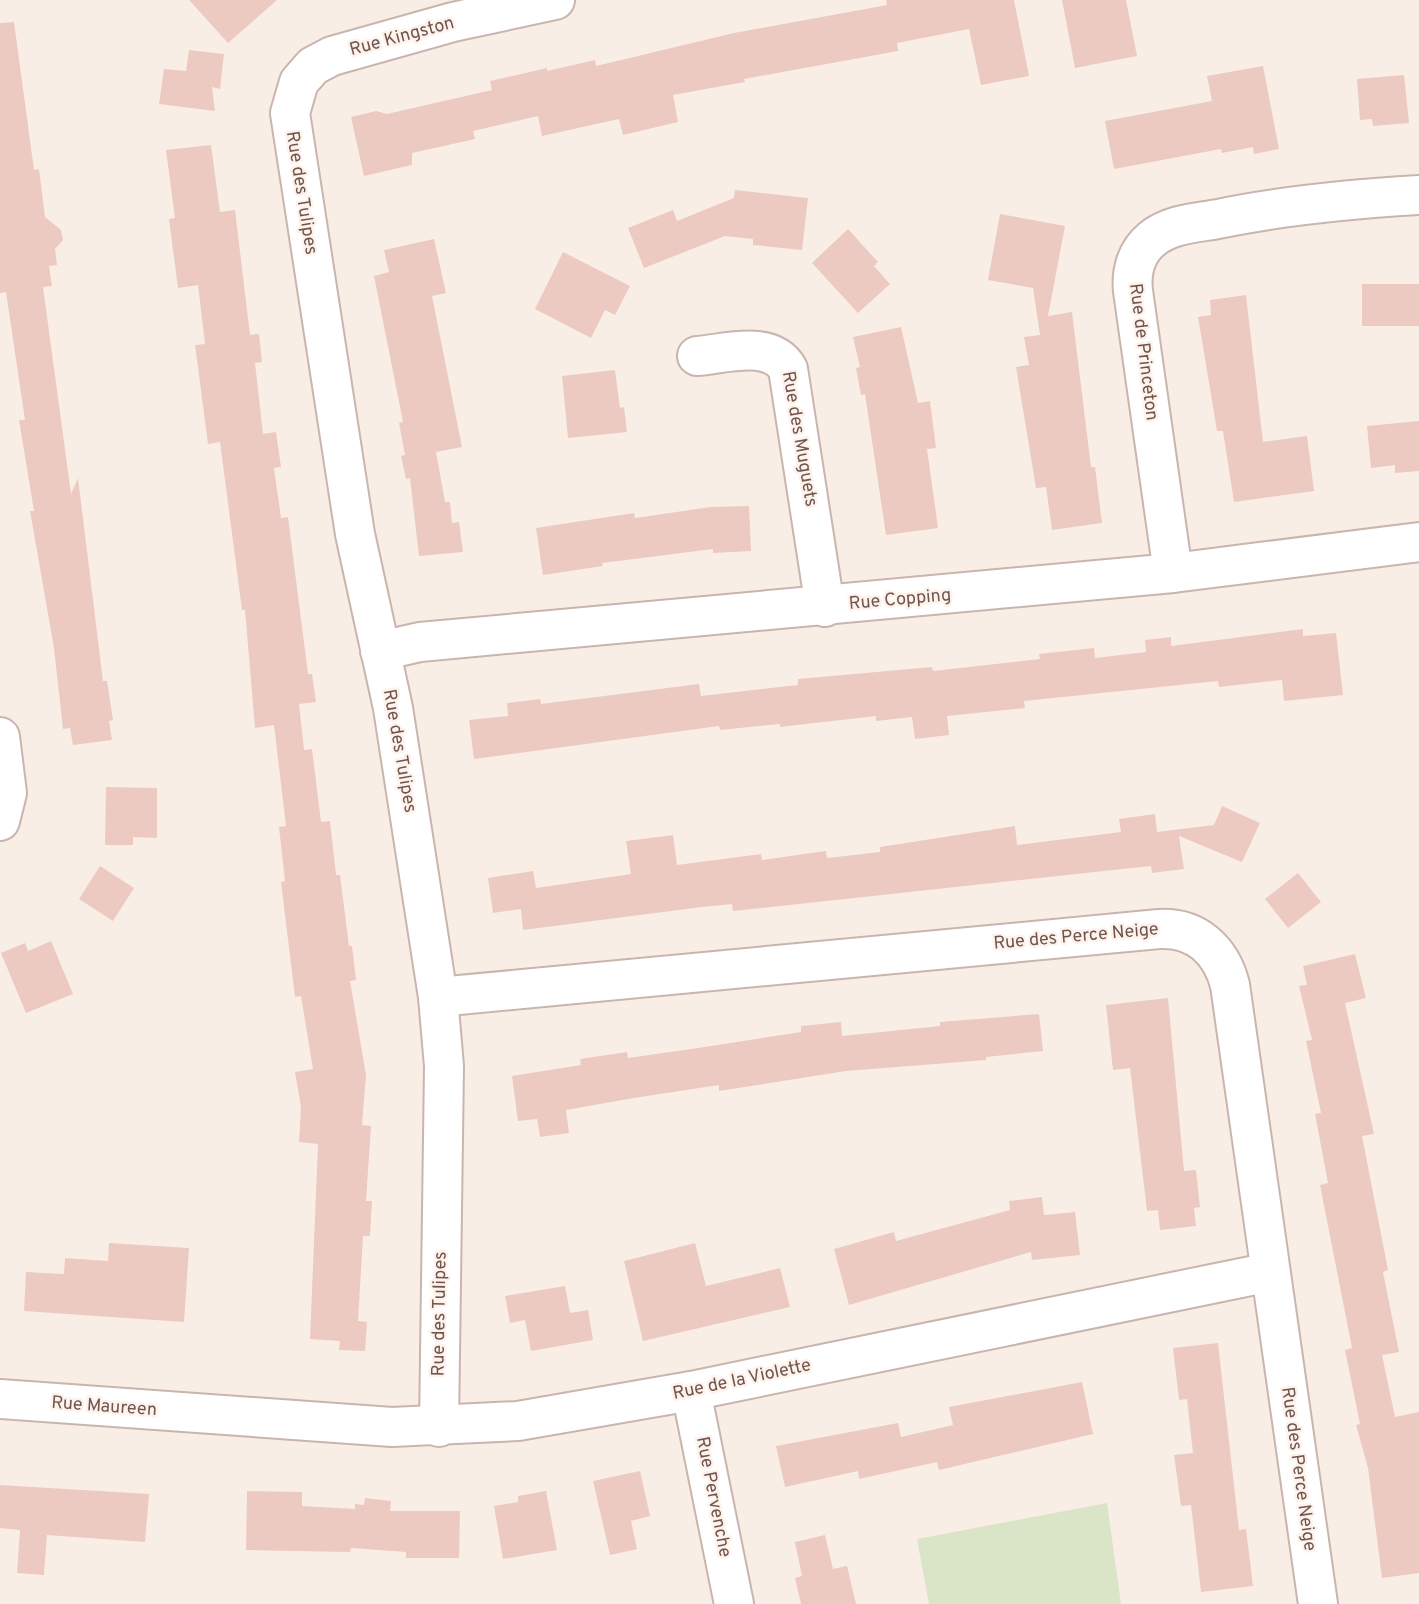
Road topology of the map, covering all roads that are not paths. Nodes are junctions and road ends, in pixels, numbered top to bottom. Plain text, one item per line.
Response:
1 (555, 0) edge
2 (299, 82) joint
3 (1419, 194) edge
4 (696, 356) dead end
5 (1419, 542) edge
6 (1173, 573) junction
7 (825, 607) junction
8 (380, 651) junction
9 (0, 737) edge
10 (0, 821) edge
11 (438, 997) junction
12 (1270, 1272) junction
13 (691, 1391) junction
14 (0, 1399) edge
15 (209, 1414) joint
16 (439, 1427) junction
17 (734, 1604) edge
18 (1318, 1604) edge

1 - 2 street, Rue Kingston
2 - 8 street, Rue des Tulipes
3 - 6 street, Rue de Princeton
4 - 7 street, Rue des Muguets
5 - 6 street, Rue Copping
6 - 7 street, Rue Copping
7 - 8 street, Rue Copping
8 - 11 street, Rue des Tulipes
9 - 10 street
11 - 12 street, Rue des Perce Neige
11 - 16 street, Rue des Tulipes
12 - 13 street, Rue de la Violette
12 - 18 street, Rue des Perce Neige
13 - 16 street, Rue de la Violette
13 - 17 street, Rue Pervenche
14 - 15 street, Rue Maureen
15 - 16 street, Rue de la Violette

